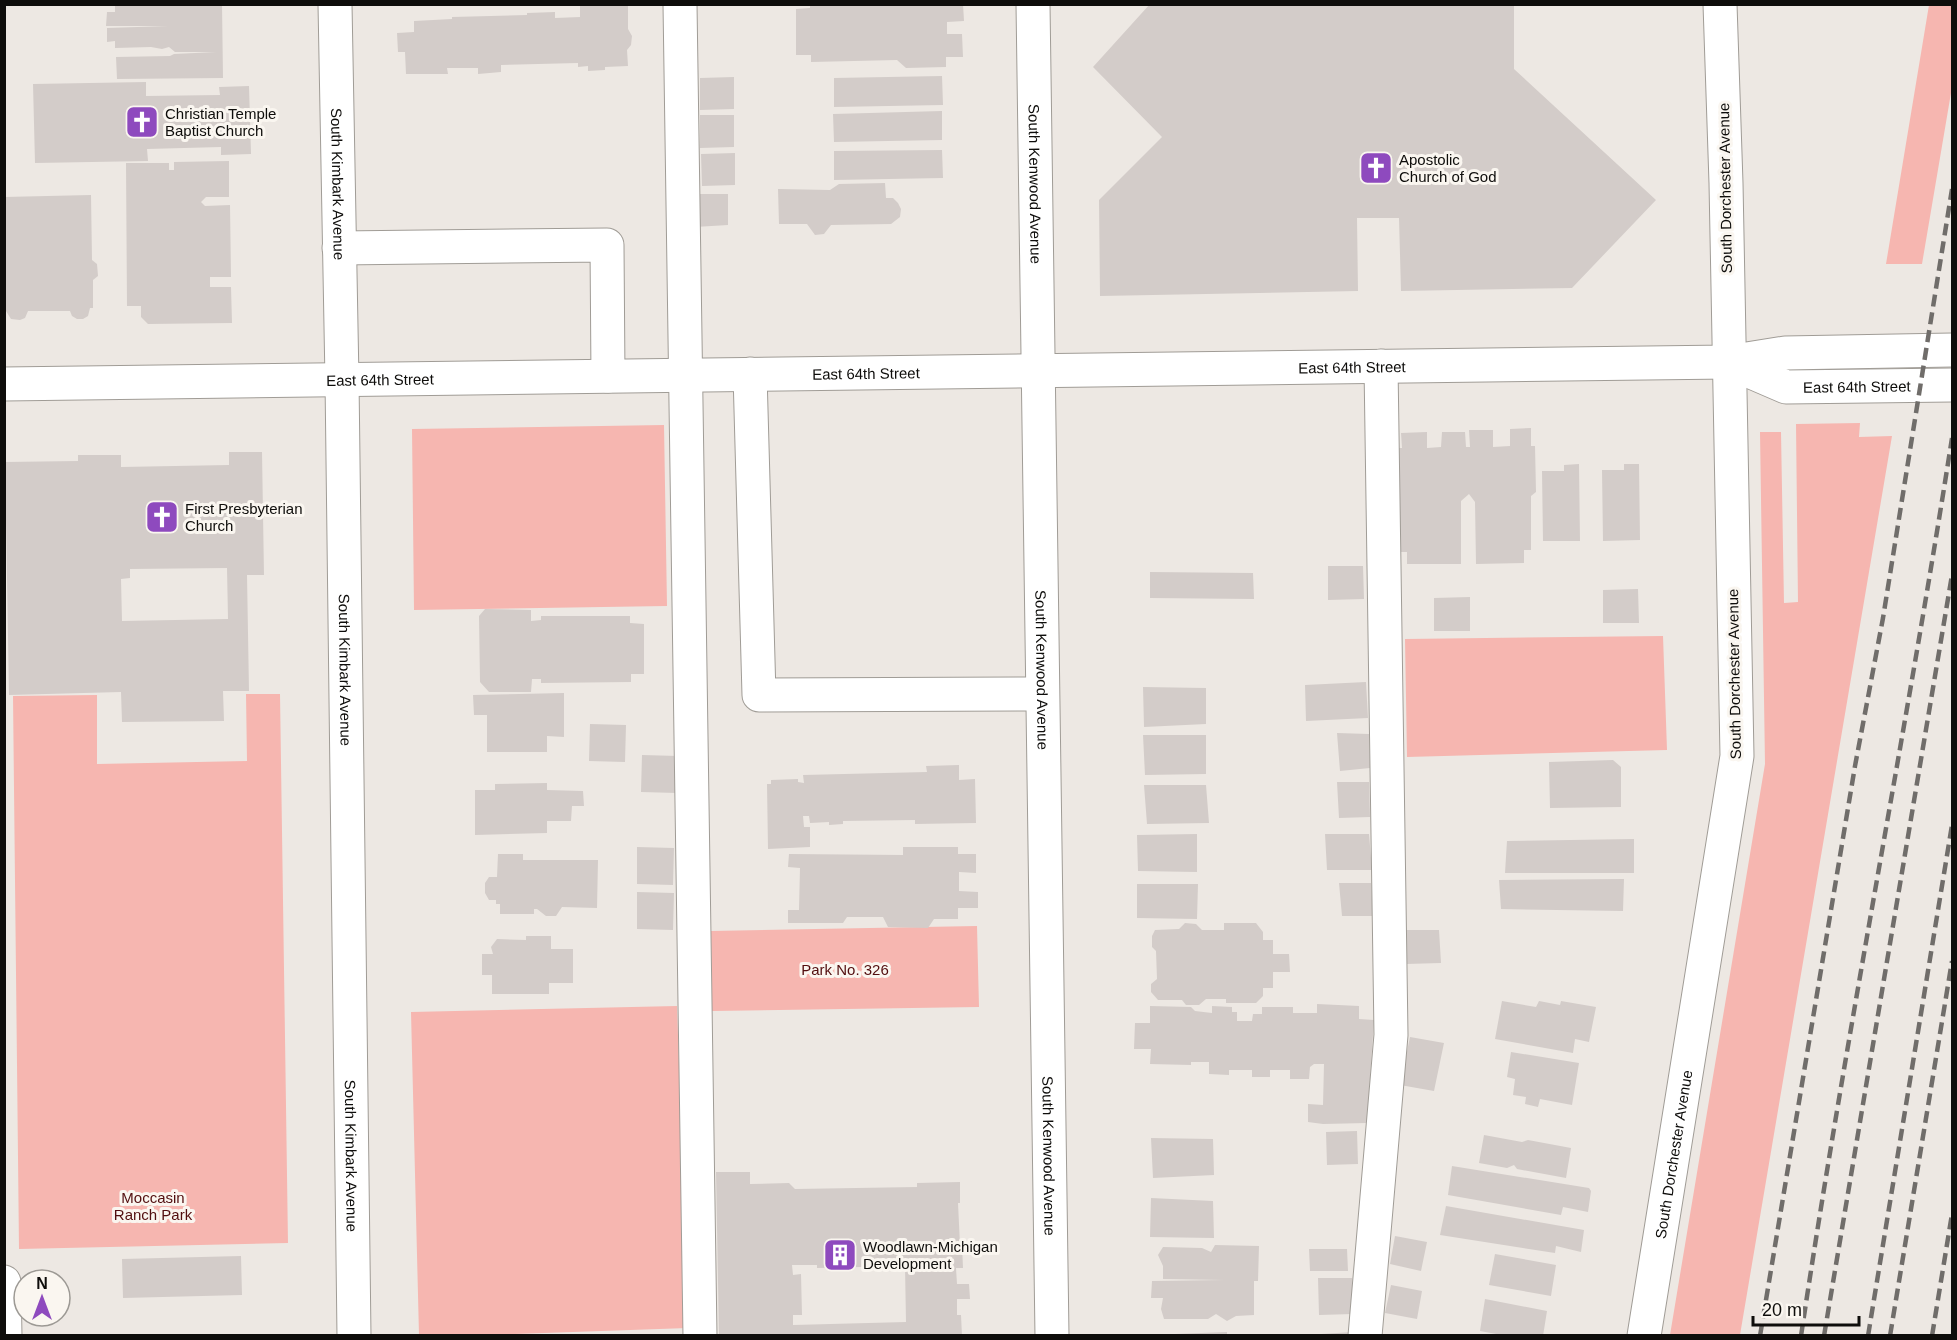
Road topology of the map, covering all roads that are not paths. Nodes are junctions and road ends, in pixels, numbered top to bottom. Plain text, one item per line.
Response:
1 (335, 4) edge
2 (680, 4) edge
3 (1033, 4) edge
4 (1720, 4) edge
5 (339, 248) junction
6 (1953, 350) edge
7 (1728, 362) junction
8 (1380, 366) junction
9 (1037, 370) junction
10 (750, 374) junction
11 (685, 375) junction
12 (608, 376) junction
13 (342, 380) junction
14 (4, 384) edge
15 (1953, 385) edge
16 (1042, 694) junction
17 (4, 1282) edge
18 (5, 1335) edge
19 (354, 1335) edge
20 (700, 1335) edge
21 (1052, 1335) edge
22 (1365, 1335) edge
23 (1644, 1335) edge

1 - 5 street, South Kimbark Avenue
2 - 11 street
3 - 9 street, South Kenwood Avenue
4 - 7 street, South Dorchester Avenue
5 - 12 street
5 - 13 street, South Kimbark Avenue
6 - 7 street, East 64th Street
7 - 8 street, East 64th Street
7 - 15 street, East 64th Street
7 - 23 street, South Dorchester Avenue
8 - 9 street, East 64th Street
8 - 22 street
9 - 10 street, East 64th Street
9 - 16 street, South Kenwood Avenue
10 - 11 street, East 64th Street
10 - 16 street
11 - 12 street, East 64th Street
11 - 20 street
12 - 13 street, East 64th Street
13 - 14 street, East 64th Street
13 - 19 street, South Kimbark Avenue
16 - 21 street, South Kenwood Avenue
17 - 18 street

